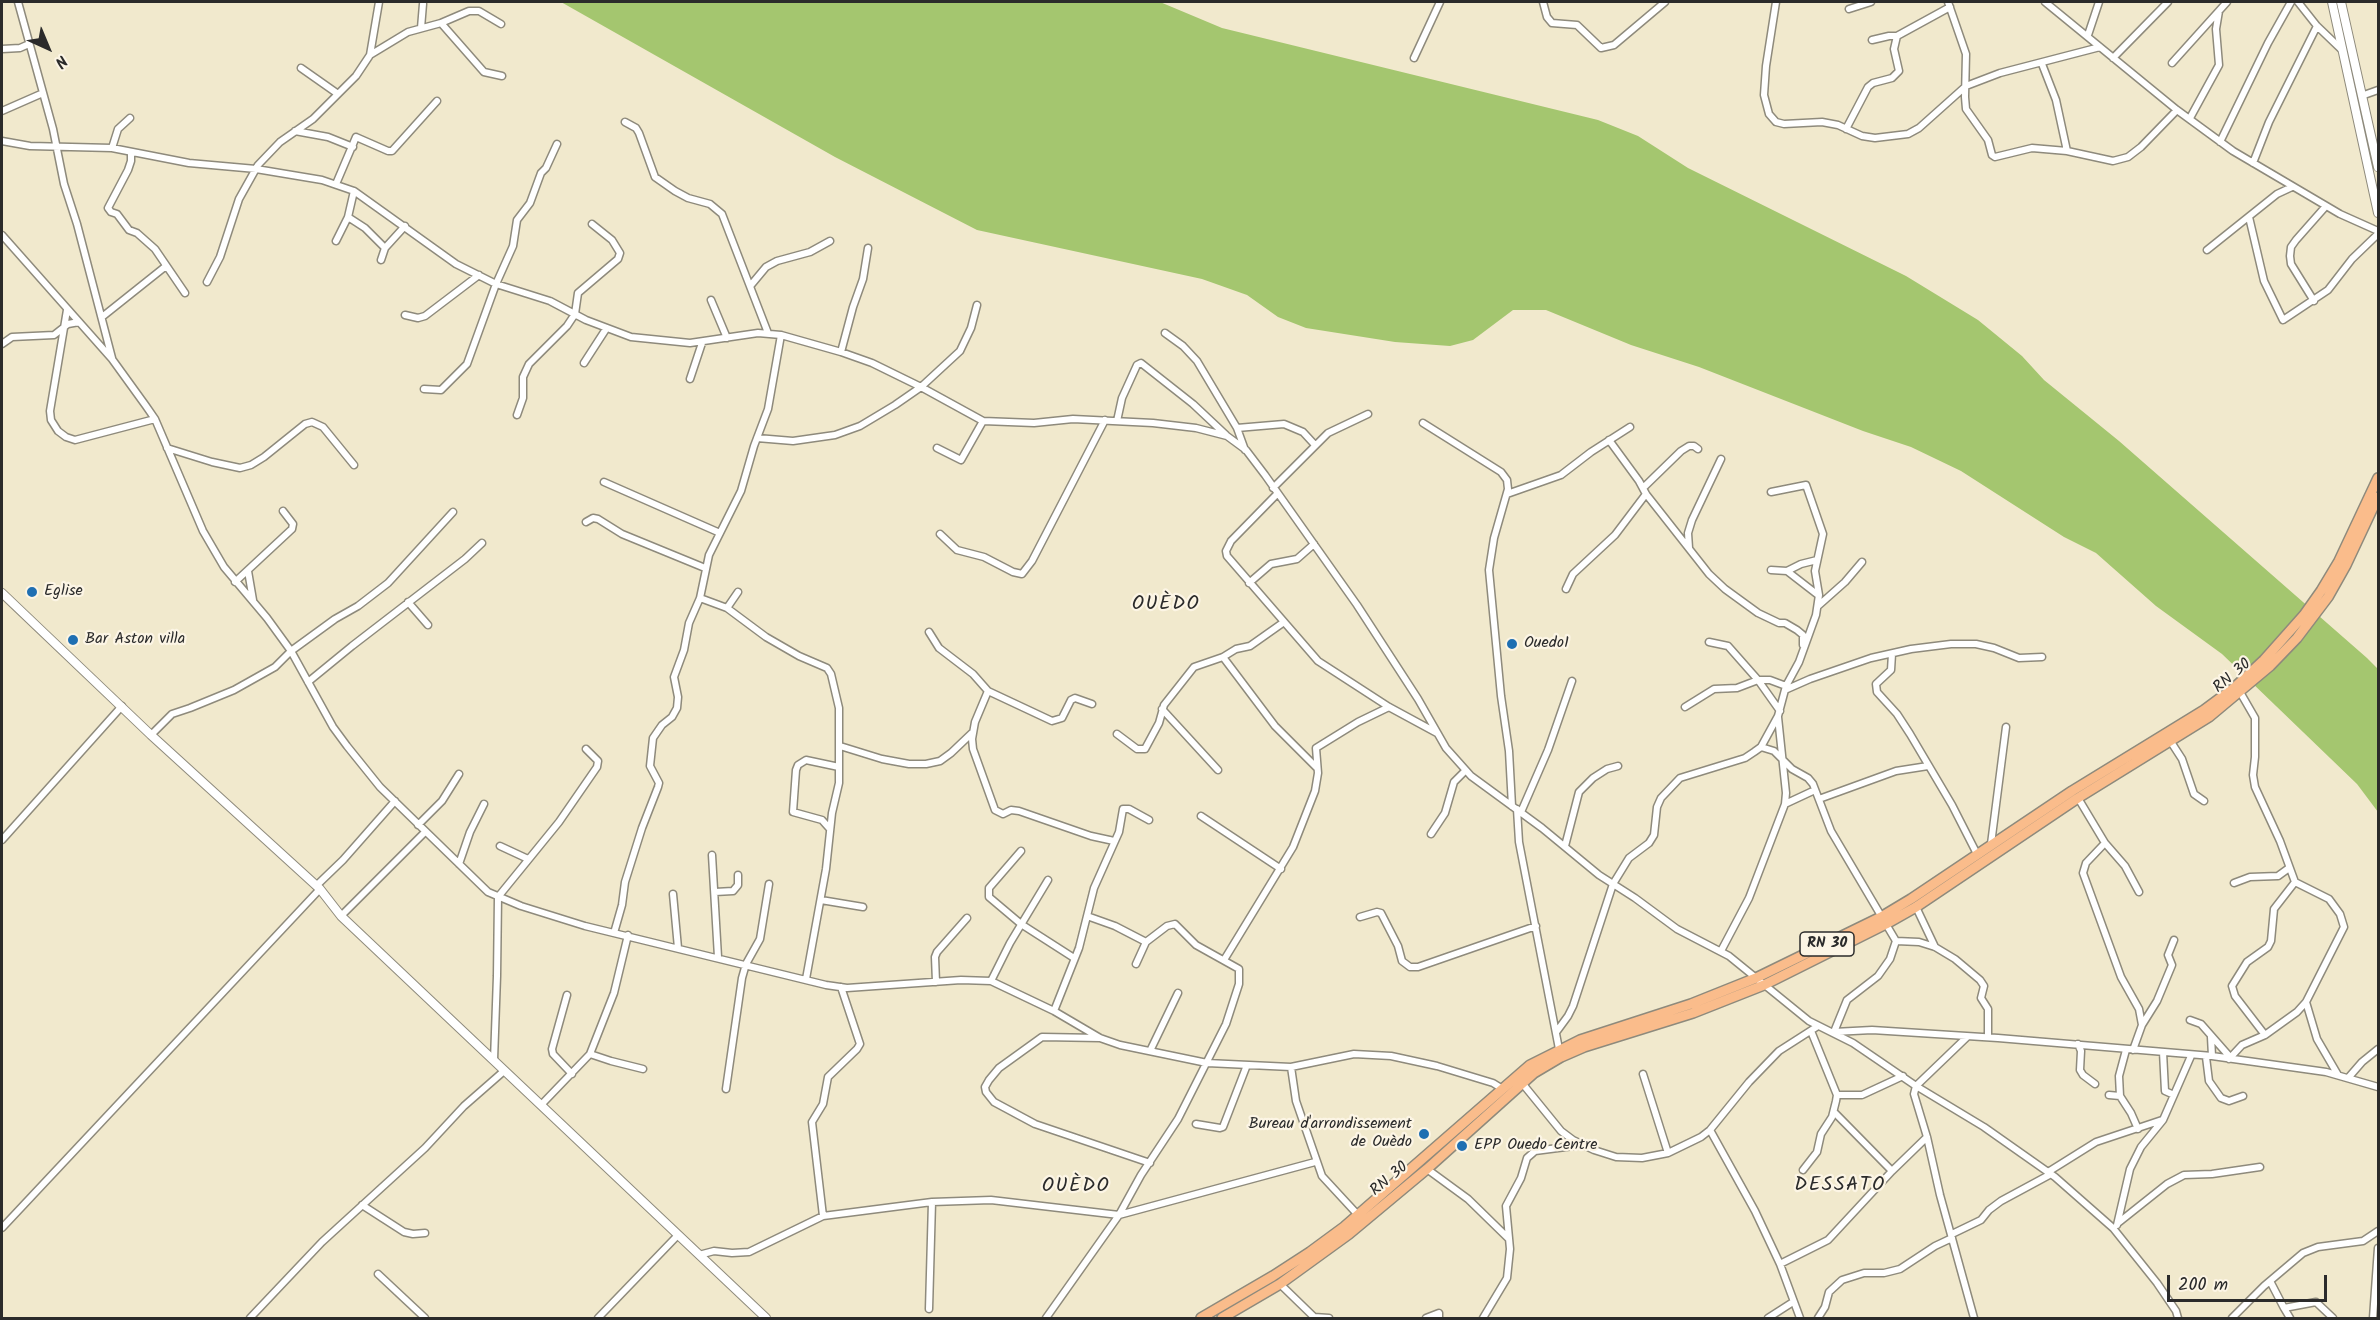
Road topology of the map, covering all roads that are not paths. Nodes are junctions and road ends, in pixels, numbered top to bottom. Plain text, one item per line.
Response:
1 (18, 2) edge
2 (379, 2) edge
3 (1440, 2) edge
4 (1542, 2) edge
5 (1665, 2) edge
6 (1776, 2) edge
7 (1871, 2) edge
8 (2045, 2) edge
9 (2099, 2) edge
10 (2168, 2) edge
11 (2227, 2) edge
12 (2291, 2) edge
13 (2298, 2) edge
14 (2332, 2) edge
15 (2341, 2) edge
16 (423, 4) dead end
17 (1949, 4) edge
18 (1849, 9) dead end
19 (2219, 11) junction
20 (441, 23) junction
21 (501, 24) dead end
22 (2317, 26) junction
23 (421, 28) junction
24 (2088, 35) junction
25 (1898, 36) junction
26 (1872, 40) dead end
27 (30, 44) junction
28 (2100, 47) junction
29 (2, 49) edge
30 (2343, 51) junction
31 (370, 55) junction
32 (1414, 58) dead end
33 (2113, 58) junction
34 (2172, 63) dead end
35 (2042, 64) junction
36 (301, 68) dead end
37 (502, 76) dead end
38 (1966, 86) junction
39 (2379, 90) edge
40 (44, 93) junction
41 (338, 94) junction
42 (2364, 95) junction
43 (437, 101) dead end
44 (2177, 110) junction
45 (2, 111) edge
46 (130, 118) dead end
47 (2190, 118) junction
48 (625, 122) dead end
49 (1846, 129) junction
50 (294, 131) junction
51 (2, 141) edge
52 (2220, 142) junction
53 (557, 144) dead end
54 (56, 145) junction
55 (353, 147) junction
56 (112, 148) junction
57 (2067, 151) junction
58 (131, 152) junction
59 (2253, 163) junction
60 (2379, 167) edge
61 (256, 169) junction
62 (336, 184) junction
63 (2292, 186) junction
64 (354, 191) junction
65 (2326, 206) junction
66 (2379, 213) edge
67 (348, 217) junction
68 (2249, 217) junction
69 (592, 224) dead end
70 (405, 226) junction
71 (2379, 232) edge
72 (2, 236) edge
73 (336, 241) dead end
74 (830, 242) dead end
75 (385, 248) junction
76 (868, 248) dead end
77 (2207, 250) dead end
78 (381, 260) dead end
79 (166, 266) junction
80 (479, 276) junction
81 (207, 282) dead end
82 (496, 284) junction
83 (751, 285) junction
84 (185, 293) dead end
85 (711, 300) dead end
86 (2314, 301) junction
87 (976, 305) dead end
88 (67, 310) junction
89 (575, 314) junction
90 (405, 315) dead end
91 (102, 317) junction
92 (78, 322) junction
93 (62, 327) junction
94 (606, 329) junction
95 (768, 333) junction
96 (1164, 333) dead end
97 (781, 335) junction
98 (727, 338) junction
99 (702, 343) junction
100 (2, 344) edge
101 (842, 352) junction
102 (112, 359) junction
103 (584, 363) dead end
104 (690, 379) dead end
105 (921, 387) junction
106 (424, 389) dead end
107 (1368, 414) dead end
108 (517, 415) dead end
109 (155, 419) junction
110 (1105, 420) junction
111 (983, 421) junction
112 (1117, 421) junction
113 (1423, 423) dead end
114 (1630, 427) dead end
115 (1237, 428) junction
116 (1227, 436) junction
117 (757, 438) junction
118 (1609, 440) junction
119 (1315, 445) junction
120 (167, 448) junction
121 (937, 448) dead end
122 (1698, 449) dead end
123 (1245, 450) junction
124 (1721, 459) dead end
125 (354, 465) dead end
126 (2379, 478) edge
127 (604, 482) dead end
128 (1273, 488) junction
129 (1644, 491) junction
130 (1771, 492) dead end
131 (1277, 494) junction
132 (1507, 494) junction
133 (2379, 497) edge
134 (283, 511) dead end
135 (453, 513) dead end
136 (586, 522) dead end
137 (720, 533) junction
138 (940, 534) dead end
139 (482, 543) dead end
140 (1314, 544) junction
141 (1689, 548) junction
142 (1817, 560) junction
143 (1862, 562) dead end
144 (705, 568) junction
145 (1771, 570) dead end
146 (248, 571) junction
147 (1787, 571) junction
148 (236, 582) junction
149 (1249, 583) junction
150 (1566, 589) dead end
151 (738, 592) dead end
152 (2, 593) edge
153 (1819, 596) junction
154 (700, 598) junction
155 (408, 602) junction
156 (254, 603) junction
157 (1817, 606) junction
158 (727, 608) junction
159 (1284, 622) junction
160 (428, 625) dead end
161 (929, 632) dead end
162 (1810, 632) junction
163 (1803, 635) junction
164 (1709, 642) dead end
165 (1803, 649) junction
166 (291, 651) junction
167 (1892, 654) junction
168 (1222, 657) junction
169 (2042, 657) dead end
170 (1758, 680) junction
171 (1572, 681) dead end
172 (308, 682) junction
173 (1786, 688) junction
174 (988, 691) junction
175 (2240, 692) junction
176 (1092, 704) dead end
177 (122, 706) junction
178 (1389, 707) junction
179 (1685, 707) dead end
180 (1162, 709) junction
181 (1779, 714) junction
182 (2006, 727) dead end
183 (972, 733) junction
184 (1438, 733) junction
185 (1117, 734) dead end
186 (151, 735) junction
187 (2171, 742) junction
188 (840, 746) junction
189 (1761, 747) junction
190 (586, 749) dead end
191 (1783, 759) junction
192 (1618, 766) dead end
193 (1928, 766) junction
194 (839, 767) junction
195 (1318, 769) junction
196 (1218, 770) dead end
197 (1465, 771) junction
198 (459, 774) dead end
199 (1815, 790) junction
200 (2078, 798) junction
201 (1819, 799) junction
202 (395, 801) junction
203 (2204, 801) dead end
204 (484, 804) dead end
205 (1785, 804) junction
206 (1516, 809) junction
207 (1201, 816) dead end
208 (1149, 820) dead end
209 (418, 825) junction
210 (830, 830) junction
211 (425, 832) junction
212 (1431, 834) dead end
213 (2, 840) edge
214 (1114, 841) junction
215 (2105, 843) junction
216 (1990, 844) junction
217 (500, 846) dead end
218 (1565, 846) junction
219 (1021, 851) dead end
220 (1977, 854) junction
221 (712, 855) dead end
222 (528, 859) junction
223 (459, 864) junction
224 (2289, 868) junction
225 (1281, 869) junction
226 (738, 875) dead end
227 (1048, 880) dead end
228 (2295, 882) junction
229 (2234, 883) dead end
230 (769, 884) dead end
231 (1612, 884) junction
232 (318, 887) junction
233 (715, 892) junction
234 (2139, 892) dead end
235 (673, 894) dead end
236 (498, 897) junction
237 (820, 900) junction
238 (863, 907) dead end
239 (1916, 907) junction
240 (340, 916) junction
241 (1087, 916) junction
242 (1360, 917) dead end
243 (967, 918) dead end
244 (1883, 921) junction
245 (1021, 924) junction
246 (1536, 926) junction
247 (614, 933) junction
248 (628, 935) junction
249 (2174, 940) dead end
250 (1896, 941) junction
251 (1146, 942) junction
252 (1935, 947) junction
253 (678, 948) junction
254 (1720, 951) junction
255 (718, 957) junction
256 (1074, 958) junction
257 (1224, 960) junction
258 (746, 964) junction
259 (1136, 964) dead end
260 (806, 979) junction
261 (991, 981) junction
262 (1760, 981) junction
263 (936, 982) junction
264 (841, 987) junction
265 (1178, 993) dead end
266 (567, 995) dead end
267 (2306, 1002) junction
268 (1054, 1011) junction
269 (2190, 1020) dead end
270 (2142, 1025) junction
271 (1818, 1026) junction
272 (1811, 1031) junction
273 (1557, 1032) junction
274 (1834, 1032) junction
275 (2265, 1035) junction
276 (1967, 1037) junction
277 (1988, 1037) junction
278 (2211, 1037) junction
279 (1100, 1038) junction
280 (2078, 1044) junction
281 (2379, 1049) edge
282 (1559, 1050) junction
283 (2130, 1050) junction
284 (1150, 1051) junction
285 (2163, 1052) junction
286 (590, 1054) junction
287 (2191, 1056) junction
288 (2209, 1057) junction
289 (2229, 1058) junction
290 (494, 1060) junction
291 (1208, 1063) junction
292 (1247, 1065) junction
293 (1291, 1066) junction
294 (643, 1069) dead end
295 (504, 1071) junction
296 (572, 1074) junction
297 (1643, 1074) dead end
298 (2338, 1075) junction
299 (1903, 1076) junction
300 (2349, 1077) junction
301 (1522, 1083) junction
302 (2095, 1084) dead end
303 (1916, 1086) junction
304 (2379, 1087) edge
305 (1501, 1088) junction
306 (726, 1089) dead end
307 (1837, 1095) junction
308 (2109, 1095) dead end
309 (2174, 1095) junction
310 (2120, 1096) junction
311 (2243, 1096) dead end
312 (541, 1105) junction
313 (1834, 1112) junction
314 (2163, 1120) junction
315 (1196, 1124) dead end
316 (2138, 1129) junction
317 (1710, 1130) junction
318 (1927, 1137) junction
319 (1583, 1145) junction
320 (1668, 1153) junction
321 (1315, 1162) junction
322 (1150, 1163) junction
323 (2260, 1167) dead end
324 (1427, 1169) junction
325 (1803, 1170) dead end
326 (1892, 1171) junction
327 (2050, 1173) junction
328 (932, 1202) junction
329 (362, 1205) junction
330 (1119, 1215) junction
331 (1358, 1215) junction
332 (823, 1216) junction
333 (2115, 1226) junction
334 (2, 1227) edge
335 (2379, 1231) edge
336 (425, 1233) dead end
337 (678, 1235) junction
338 (1952, 1236) junction
339 (1508, 1238) junction
340 (2379, 1248) edge
341 (699, 1255) junction
342 (1780, 1264) junction
343 (378, 1274) dead end
344 (2270, 1281) junction
345 (1280, 1284) junction
346 (2376, 1296) edge
347 (1793, 1302) junction
348 (2284, 1308) junction
349 (929, 1309) dead end
350 (250, 1318) edge
351 (424, 1318) edge
352 (598, 1318) edge
353 (766, 1318) edge
354 (1046, 1318) edge
355 (1201, 1318) edge
356 (1222, 1318) edge
357 (1329, 1318) edge
358 (1426, 1318) edge
359 (1439, 1318) edge
360 (1483, 1318) edge
361 (1768, 1318) edge
362 (1800, 1318) edge
363 (1818, 1318) edge
364 (1974, 1318) edge
365 (2178, 1318) edge
366 (2232, 1318) edge
367 (2290, 1318) edge
368 (2333, 1318) edge
369 (2373, 1318) edge

1 - 27 street
2 - 31 street
3 - 32 street
4 - 5 street
6 - 49 street
7 - 18 street
8 - 24 street
9 - 24 street
10 - 33 street
11 - 19 street
12 - 52 street
13 - 22 street
14 - 30 street
15 - 42 street
16 - 23 street
17 - 25 street
17 - 38 street
19 - 34 street
19 - 47 street
20 - 21 street
20 - 23 street
20 - 37 street
22 - 30 street
22 - 59 street
23 - 31 street
24 - 28 street
25 - 26 street
25 - 49 street
27 - 29 street
27 - 40 street
28 - 33 street
28 - 35 street
30 - 66 street
31 - 41 street
33 - 44 street
35 - 38 street
35 - 57 street
36 - 41 street
38 - 49 street
38 - 57 street
39 - 42 street
40 - 45 street
40 - 54 street
41 - 50 street
42 - 60 street
43 - 55 street
44 - 47 street
44 - 57 street
46 - 56 street
47 - 52 street
48 - 83 street
50 - 55 street
50 - 61 street
51 - 54 street
52 - 59 street
53 - 82 street
54 - 56 street
54 - 91 street
55 - 62 street
56 - 58 street
58 - 61 street
58 - 79 street
59 - 63 street
61 - 62 street
61 - 81 street
62 - 64 street
63 - 65 street
63 - 68 street
64 - 67 street
64 - 70 street
65 - 71 street
65 - 86 street
67 - 73 street
67 - 75 street
68 - 77 street
68 - 86 street
69 - 89 street
70 - 75 street
70 - 80 street
71 - 86 street
72 - 88 street
74 - 83 street
75 - 78 street
76 - 101 street
79 - 84 street
79 - 91 street
80 - 82 street
80 - 90 street
82 - 89 street
82 - 106 street
83 - 95 street
85 - 98 street
87 - 105 street
88 - 92 street
88 - 93 street
89 - 94 street
89 - 108 street
91 - 102 street
92 - 93 street
92 - 102 street
93 - 100 street
93 - 109 street
94 - 99 street
94 - 103 street
95 - 97 street
95 - 98 street
96 - 115 street
97 - 101 street
97 - 117 street
98 - 99 street
99 - 104 street
101 - 105 street
102 - 109 street
105 - 111 street
105 - 117 street
107 - 119 street
109 - 120 street
110 - 111 street
110 - 112 street
110 - 138 street
111 - 121 street
112 - 116 street
112 - 116 street
113 - 132 street
114 - 118 street
115 - 119 street
115 - 123 street
116 - 123 street
117 - 137 street
118 - 129 street
118 - 132 street
119 - 128 street
120 - 125 street
120 - 148 street
122 - 129 street
123 - 128 street
124 - 141 street
126 - 216 main road, RN 30
127 - 137 street
128 - 131 street
129 - 141 street
129 - 150 street
130 - 142 street
131 - 140 street
131 - 149 street
132 - 206 street
133 - 175 main road, RN 30 / RN 30
134 - 146 street
135 - 166 street
136 - 144 street
137 - 144 street
139 - 155 street
140 - 149 street
140 - 184 street
141 - 163 street
142 - 147 street
142 - 153 street
143 - 157 street
144 - 154 street
145 - 147 street
146 - 148 street
146 - 156 street
147 - 153 street
148 - 156 street
149 - 159 street
151 - 158 street
152 - 177 street
153 - 157 street
154 - 158 street
154 - 247 street
155 - 160 street
155 - 172 street
156 - 166 street
157 - 162 street
158 - 188 street
159 - 168 street
159 - 178 street
161 - 174 street
162 - 163 street
162 - 165 street
163 - 165 street
164 - 170 street
165 - 173 street
166 - 172 street
166 - 186 street
167 - 169 street
167 - 173 street
167 - 193 street
168 - 180 street
168 - 195 street
170 - 173 street
170 - 179 street
170 - 181 street
171 - 206 street
172 - 202 street
173 - 181 street
174 - 176 street
174 - 183 street
175 - 187 main road, RN 30 / RN 30
175 - 224 street
177 - 186 street
177 - 213 street
178 - 184 street
178 - 195 street
180 - 185 street
180 - 196 street
181 - 189 street
181 - 191 street
182 - 216 street
183 - 188 street
183 - 214 street
184 - 197 street
186 - 232 street
187 - 200 main road, RN 30 / RN 30
187 - 203 street
188 - 194 street
189 - 191 street
189 - 231 street
190 - 222 street
191 - 199 street
191 - 205 street
192 - 218 street
193 - 201 street
193 - 220 street
194 - 210 street
194 - 210 street
195 - 225 street
197 - 206 street
197 - 212 street
198 - 209 street
199 - 201 street
199 - 205 street
200 - 215 street
200 - 239 main road, RN 30 / RN 30
201 - 244 street
202 - 209 street
202 - 232 street
204 - 223 street
205 - 254 street
206 - 218 street
206 - 246 street
207 - 225 street
208 - 214 street
209 - 211 street
210 - 237 street
211 - 223 street
211 - 240 street
214 - 241 street
215 - 234 street
215 - 270 street
216 - 220 main road, RN 30
217 - 222 street
218 - 231 street
219 - 245 street
220 - 244 main road, RN 30
221 - 233 street
222 - 236 street
223 - 236 street
224 - 228 street
224 - 229 street
225 - 257 street
226 - 233 street
227 - 245 street
228 - 267 street
228 - 275 street
230 - 258 street
231 - 254 street
231 - 273 street
232 - 240 street
232 - 334 street
233 - 255 street
235 - 253 street
236 - 247 street
236 - 290 street
237 - 238 street
237 - 260 street
239 - 244 main road, RN 30 / RN 30
239 - 252 street
240 - 290 street
241 - 251 street
241 - 256 street
242 - 246 street
243 - 263 street
244 - 250 street
244 - 262 main road, RN 30
245 - 256 street
245 - 261 street
246 - 273 street
247 - 248 street
248 - 253 street
248 - 286 street
249 - 270 street
250 - 252 street
250 - 274 street
251 - 257 street
251 - 259 street
252 - 277 street
253 - 255 street
254 - 262 street
255 - 258 street
256 - 268 street
257 - 291 street
258 - 260 street
258 - 306 street
260 - 264 street
261 - 263 street
261 - 268 street
262 - 271 street
262 - 282 main road, RN 30
262 - 301 main road, RN 30 / RN 30
263 - 264 street
264 - 332 street
265 - 284 street
266 - 296 street
267 - 275 street
267 - 298 street
268 - 279 street
269 - 278 street
270 - 283 street
271 - 272 street
271 - 274 street
272 - 307 street
272 - 317 street
273 - 282 street
274 - 276 street
274 - 299 street
275 - 289 street
276 - 277 street
276 - 303 street
277 - 280 street
278 - 288 street
278 - 289 street
279 - 284 street
279 - 322 street
280 - 283 street
280 - 302 street
281 - 300 street
282 - 305 main road, RN 30
283 - 285 street
283 - 310 street
284 - 291 street
285 - 287 street
285 - 309 street
286 - 294 street
286 - 296 street
287 - 288 street
287 - 309 street
288 - 289 street
288 - 311 street
289 - 298 street
290 - 295 street
291 - 292 street
291 - 322 street
292 - 293 street
292 - 315 street
293 - 305 street
293 - 321 street
295 - 312 street
295 - 329 street
296 - 312 street
297 - 320 street
298 - 300 street
299 - 303 street
299 - 307 street
300 - 304 street
301 - 319 street
301 - 324 main road, RN 30 / RN 30
303 - 318 street
303 - 327 street
305 - 331 main road, RN 30
307 - 313 street
308 - 310 street
309 - 314 street
310 - 316 street
312 - 337 street
313 - 325 street
313 - 326 street
314 - 316 street
314 - 333 street
316 - 327 street
317 - 320 street
317 - 342 street
318 - 326 street
318 - 338 street
319 - 320 street
319 - 339 street
321 - 330 street
321 - 331 street
322 - 330 street
323 - 333 street
324 - 339 street
324 - 345 main road, RN 30 / RN 30
326 - 342 street
327 - 333 street
327 - 338 street
328 - 330 street
328 - 332 street
328 - 349 street
329 - 336 street
329 - 350 street
330 - 354 street
331 - 355 main road, RN 30
332 - 341 street
333 - 365 street
335 - 344 street
337 - 341 street
337 - 352 street
338 - 363 street
338 - 364 street
339 - 360 street
340 - 346 street
341 - 353 street
342 - 347 street
343 - 351 street
344 - 348 street
344 - 366 street
345 - 356 main road, RN 30 / RN 30
345 - 357 street
346 - 369 street
347 - 361 street
347 - 362 street
348 - 367 street
348 - 368 street
358 - 359 street

